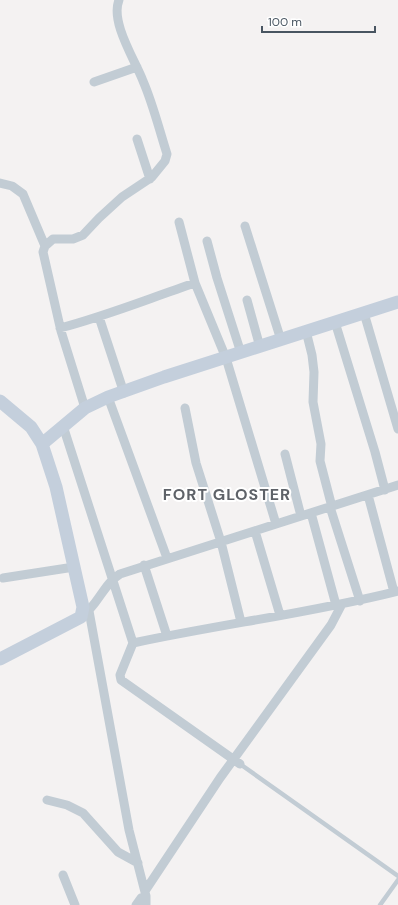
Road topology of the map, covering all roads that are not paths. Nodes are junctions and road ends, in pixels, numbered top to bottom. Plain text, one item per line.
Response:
1 (116, 1) edge
2 (137, 67) junction
3 (94, 82) dead end
4 (138, 139) dead end
5 (150, 179) junction
6 (0, 183) edge
7 (179, 222) dead end
8 (246, 226) dead end
9 (207, 241) dead end
10 (44, 246) junction
11 (195, 283) junction
12 (246, 300) dead end
13 (397, 306) edge
14 (364, 313) junction
15 (99, 318) junction
16 (335, 322) junction
17 (60, 328) junction
18 (306, 331) junction
19 (281, 340) junction
20 (260, 347) junction
21 (241, 353) junction
22 (226, 358) junction
23 (124, 393) junction
24 (108, 397) junction
25 (0, 401) edge
26 (85, 408) junction
27 (185, 408) dead end
28 (63, 426) junction
29 (398, 429) edge
30 (42, 444) junction
31 (285, 454) dead end
32 (398, 486) edge
33 (385, 490) junction
34 (368, 495) junction
35 (331, 507) junction
36 (311, 513) junction
37 (302, 516) junction
38 (276, 524) junction
39 (255, 531) junction
40 (221, 542) junction
41 (167, 558) junction
42 (144, 565) junction
43 (74, 567) junction
44 (3, 578) dead end
45 (112, 578) junction
46 (396, 592) edge
47 (360, 601) junction
48 (339, 605) junction
49 (85, 614) junction
50 (280, 615) junction
51 (241, 622) junction
52 (167, 636) junction
53 (133, 643) junction
54 (0, 660) edge
55 (238, 762) junction
56 (47, 800) dead end
57 (138, 862) junction
58 (63, 875) dead end
59 (398, 876) edge
60 (398, 880) edge
61 (146, 897) edge
62 (74, 905) edge
63 (136, 905) edge
64 (380, 905) edge

1 - 2 street
2 - 3 street
2 - 5 street
4 - 5 street
5 - 10 street
6 - 10 street
7 - 11 street
8 - 19 street
9 - 21 street
10 - 17 street
11 - 15 street
11 - 22 street
12 - 20 street
13 - 14 street
14 - 16 street
14 - 29 street
15 - 17 street
15 - 23 street
16 - 18 street
16 - 33 street
17 - 26 street
18 - 19 street
18 - 35 street
19 - 20 street
20 - 21 street
21 - 22 street
22 - 23 street
22 - 38 street
23 - 24 street
24 - 26 street
24 - 41 street
25 - 30 street
26 - 28 street
27 - 40 street
28 - 30 street
28 - 45 street
30 - 43 street
31 - 37 street
32 - 33 street
33 - 34 street
34 - 35 street
34 - 46 street
35 - 36 street
35 - 47 street
36 - 37 street
36 - 48 street
37 - 38 street
38 - 39 street
39 - 40 street
39 - 50 street
40 - 41 street
40 - 51 street
41 - 42 street
42 - 45 street
42 - 52 street
43 - 44 street
43 - 49 street
45 - 49 street
45 - 53 street
46 - 47 street
47 - 48 street
48 - 50 street
48 - 55 street
49 - 54 street
49 - 57 street
50 - 51 street
51 - 52 street
52 - 53 street
53 - 55 street
55 - 59 lane
55 - 61 street
56 - 57 street
57 - 61 street
58 - 62 street
60 - 64 lane
61 - 63 street

